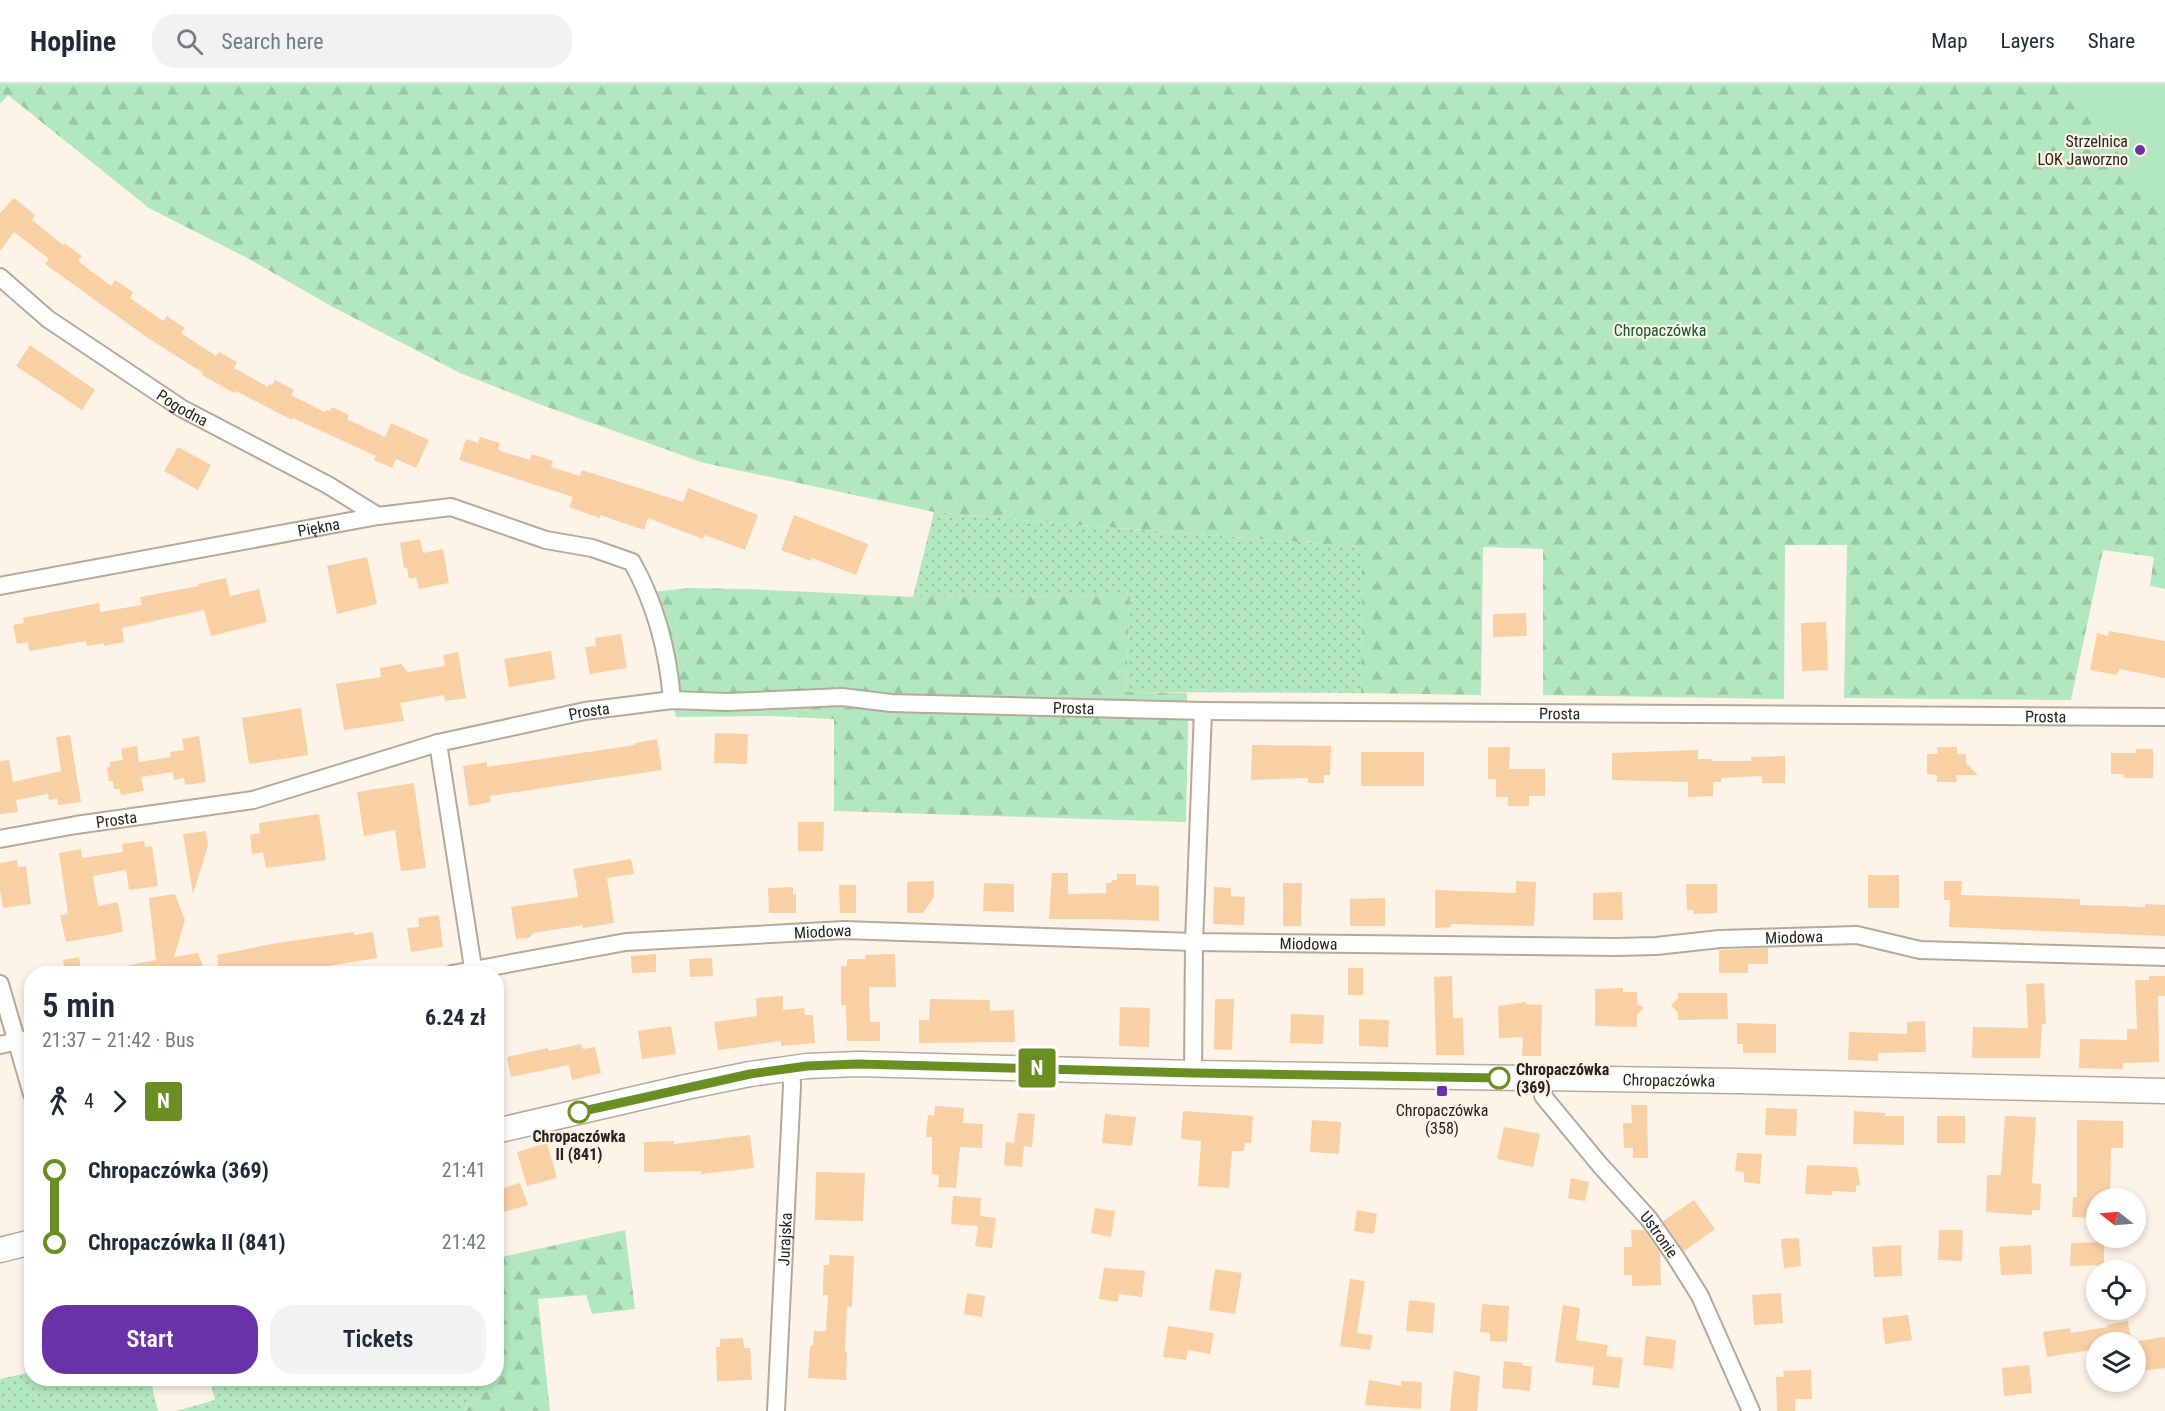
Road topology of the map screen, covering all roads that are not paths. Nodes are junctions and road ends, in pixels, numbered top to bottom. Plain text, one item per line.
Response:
1 (0, 277) edge
2 (378, 516) junction
3 (0, 586) edge
4 (672, 700) junction
5 (1203, 711) junction
6 (2165, 717) edge
7 (438, 743) junction
8 (0, 839) edge
9 (1194, 942) junction
10 (2165, 957) edge
11 (472, 966) edge
12 (504, 966) edge
13 (0, 984) edge
14 (16, 1041) edge
15 (791, 1067) junction
16 (24, 1068) edge
17 (1193, 1073) junction
18 (1543, 1079) junction
19 (2165, 1091) edge
20 (504, 1129) edge
21 (24, 1244) edge
22 (0, 1250) edge
23 (776, 1411) edge
24 (1751, 1411) edge

1 - 2 street, Pogodna
2 - 3 street, Piękna
2 - 4 street, Piękna
4 - 5 street, Prosta
4 - 7 street, Prosta
5 - 6 street, Prosta
5 - 9 street
7 - 8 street, Prosta
7 - 11 street
9 - 10 street, Miodowa
9 - 12 street, Miodowa
9 - 17 street
13 - 14 street
14 - 16 street
15 - 17 street, Chropaczówka
15 - 20 street, Chropaczówka
15 - 23 street, Jurajska
17 - 18 street, Chropaczówka
18 - 19 street, Chropaczówka
18 - 24 street, Ustronie
21 - 22 street

